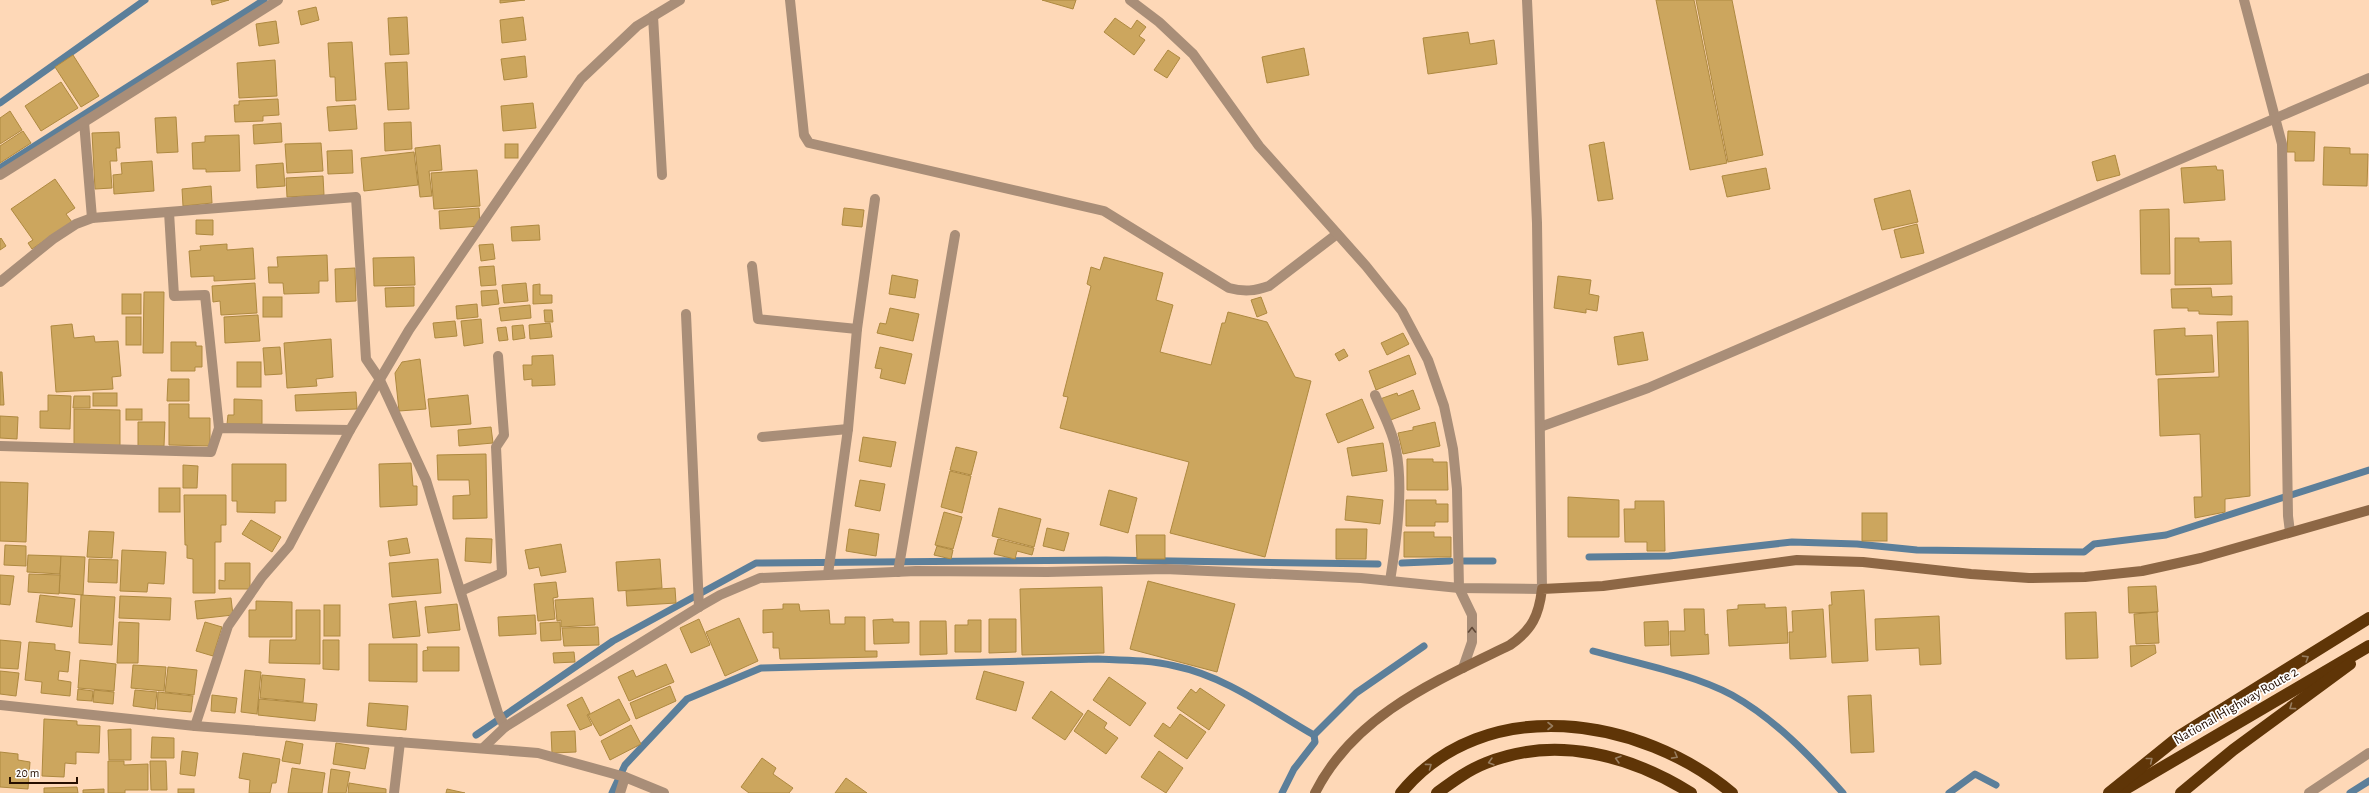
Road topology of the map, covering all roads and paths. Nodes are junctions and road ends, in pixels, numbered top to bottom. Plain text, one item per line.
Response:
1 (278, 0) edge
2 (680, 0) edge
3 (790, 0) edge
4 (1130, 0) edge
5 (1527, 0) edge
6 (2244, 0) edge
7 (653, 16) junction
8 (2369, 78) edge
9 (2275, 119) junction
10 (84, 122) junction
11 (0, 175) edge
12 (662, 175) dead end
13 (875, 200) dead end
14 (169, 212) junction
15 (92, 218) junction
16 (955, 234) dead end
17 (1337, 234) junction
18 (752, 266) dead end
19 (0, 282) edge
20 (686, 314) dead end
21 (856, 330) junction
22 (498, 356) dead end
23 (379, 378) junction
24 (1375, 395) dead end
25 (1540, 427) junction
26 (219, 428) junction
27 (848, 429) junction
28 (350, 430) junction
29 (762, 437) dead end
30 (0, 446) edge
31 (2369, 510) edge
32 (2290, 532) junction
33 (899, 565) junction
34 (829, 567) junction
35 (1390, 581) junction
36 (1459, 588) junction
37 (1542, 589) junction
38 (461, 591) junction
39 (698, 600) junction
40 (2369, 618) edge
41 (2369, 646) edge
42 (2369, 651) edge
43 (1463, 668) junction
44 (0, 705) edge
45 (504, 725) junction
46 (195, 726) junction
47 (400, 742) junction
48 (483, 748) junction
49 (2369, 754) edge
50 (621, 776) junction
51 (394, 793) edge
52 (620, 793) edge
53 (664, 793) edge
54 (1315, 793) edge
55 (1401, 793) edge
56 (1437, 793) edge
57 (1692, 793) edge
58 (1732, 793) edge
59 (2109, 793) edge
60 (2117, 793) edge
61 (2181, 793) edge
62 (2309, 793) edge

1 - 10 street
2 - 7 street
3 - 17 street
4 - 17 street
5 - 25 street
6 - 9 street
7 - 12 street
7 - 23 street
8 - 9 street
9 - 25 street
9 - 32 street
10 - 11 street
10 - 15 street
13 - 21 street
14 - 15 street
14 - 23 street
14 - 26 street
15 - 19 street
16 - 33 street
17 - 36 street
18 - 21 street
20 - 39 street
21 - 27 street
22 - 38 street
23 - 28 street
23 - 38 street
24 - 35 street
25 - 37 street
26 - 28 street
26 - 30 street
27 - 29 street
27 - 34 street
28 - 46 street
31 - 32 street
32 - 37 street
33 - 34 street
33 - 35 street
34 - 39 street
35 - 36 street
36 - 37 street
43 -> 36 street
37 - 43 street
38 - 45 street
39 - 45 street
59 -> 40 highway
41 - 60 highway, National Highway Route 2
42 -> 61 highway
43 - 54 street
44 - 46 street
45 - 48 street
46 - 47 street
47 - 48 street
47 - 51 street
48 - 50 street
49 - 62 street
50 - 52 street
50 - 53 street
55 -> 58 highway
57 -> 56 highway

